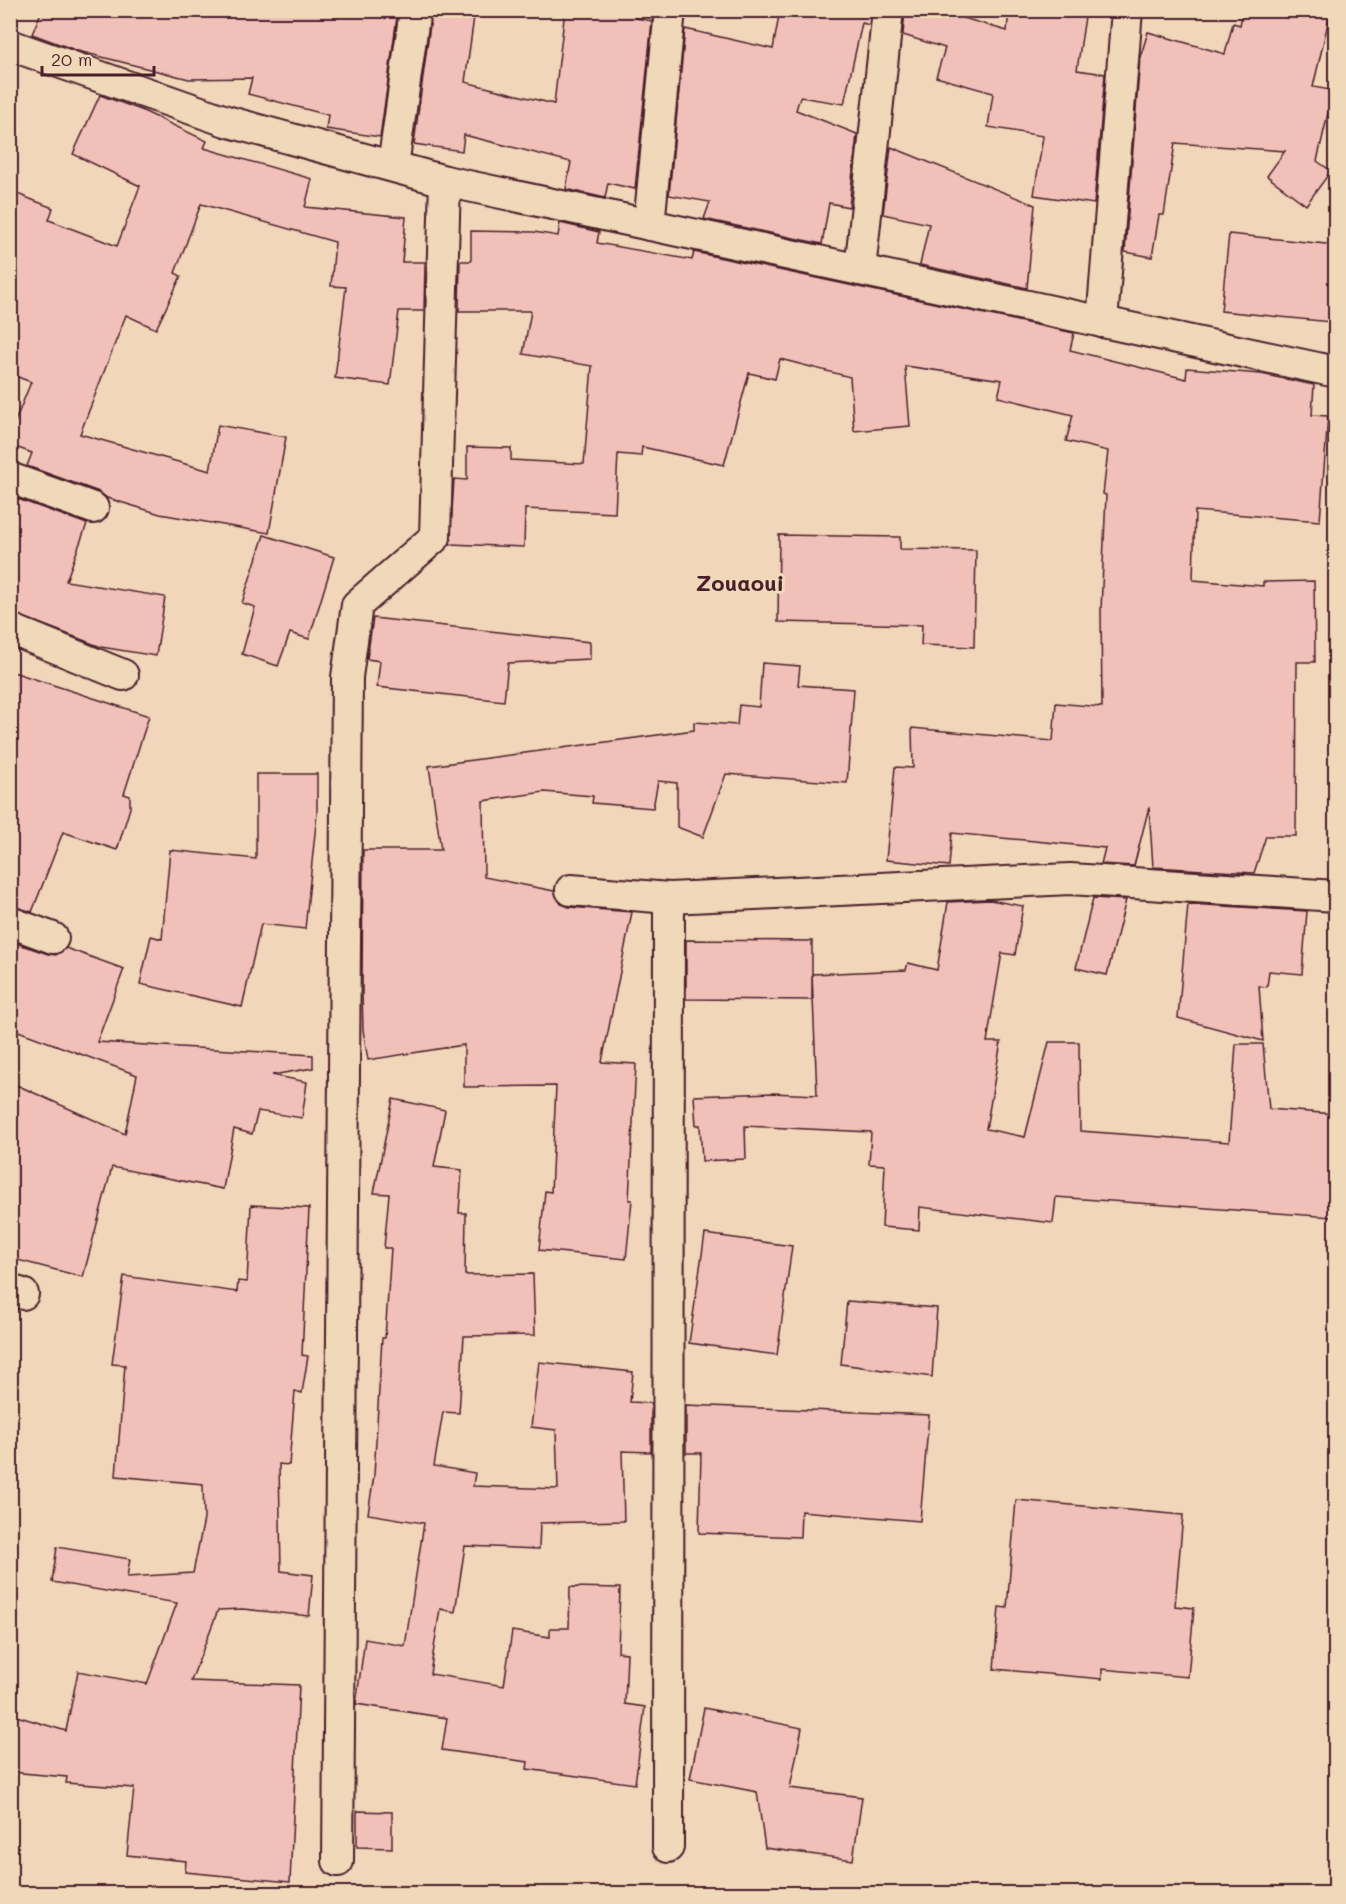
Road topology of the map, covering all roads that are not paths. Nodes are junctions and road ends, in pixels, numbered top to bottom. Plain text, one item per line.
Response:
1 (415, 10) edge
2 (670, 10) edge
3 (888, 10) edge
4 (1127, 10) edge
5 (10, 45) edge
6 (393, 166) junction
7 (445, 181) junction
8 (649, 225) junction
9 (860, 270) junction
10 (1102, 322) junction
11 (1335, 372) edge
12 (10, 478) edge
13 (93, 508) dead end
14 (10, 629) edge
15 (123, 675) dead end
16 (571, 890) dead end
17 (1335, 896) edge
18 (669, 898) junction
19 (10, 922) edge
20 (53, 938) dead end
21 (668, 1847) dead end
22 (338, 1861) dead end

1 - 6 street
2 - 8 street
3 - 9 street
4 - 10 street
5 - 6 street
6 - 7 street
7 - 8 street
7 - 22 street
8 - 9 street
9 - 10 street
10 - 11 street
12 - 13 street
14 - 15 street
16 - 18 street
17 - 18 street
18 - 21 street
19 - 20 street

